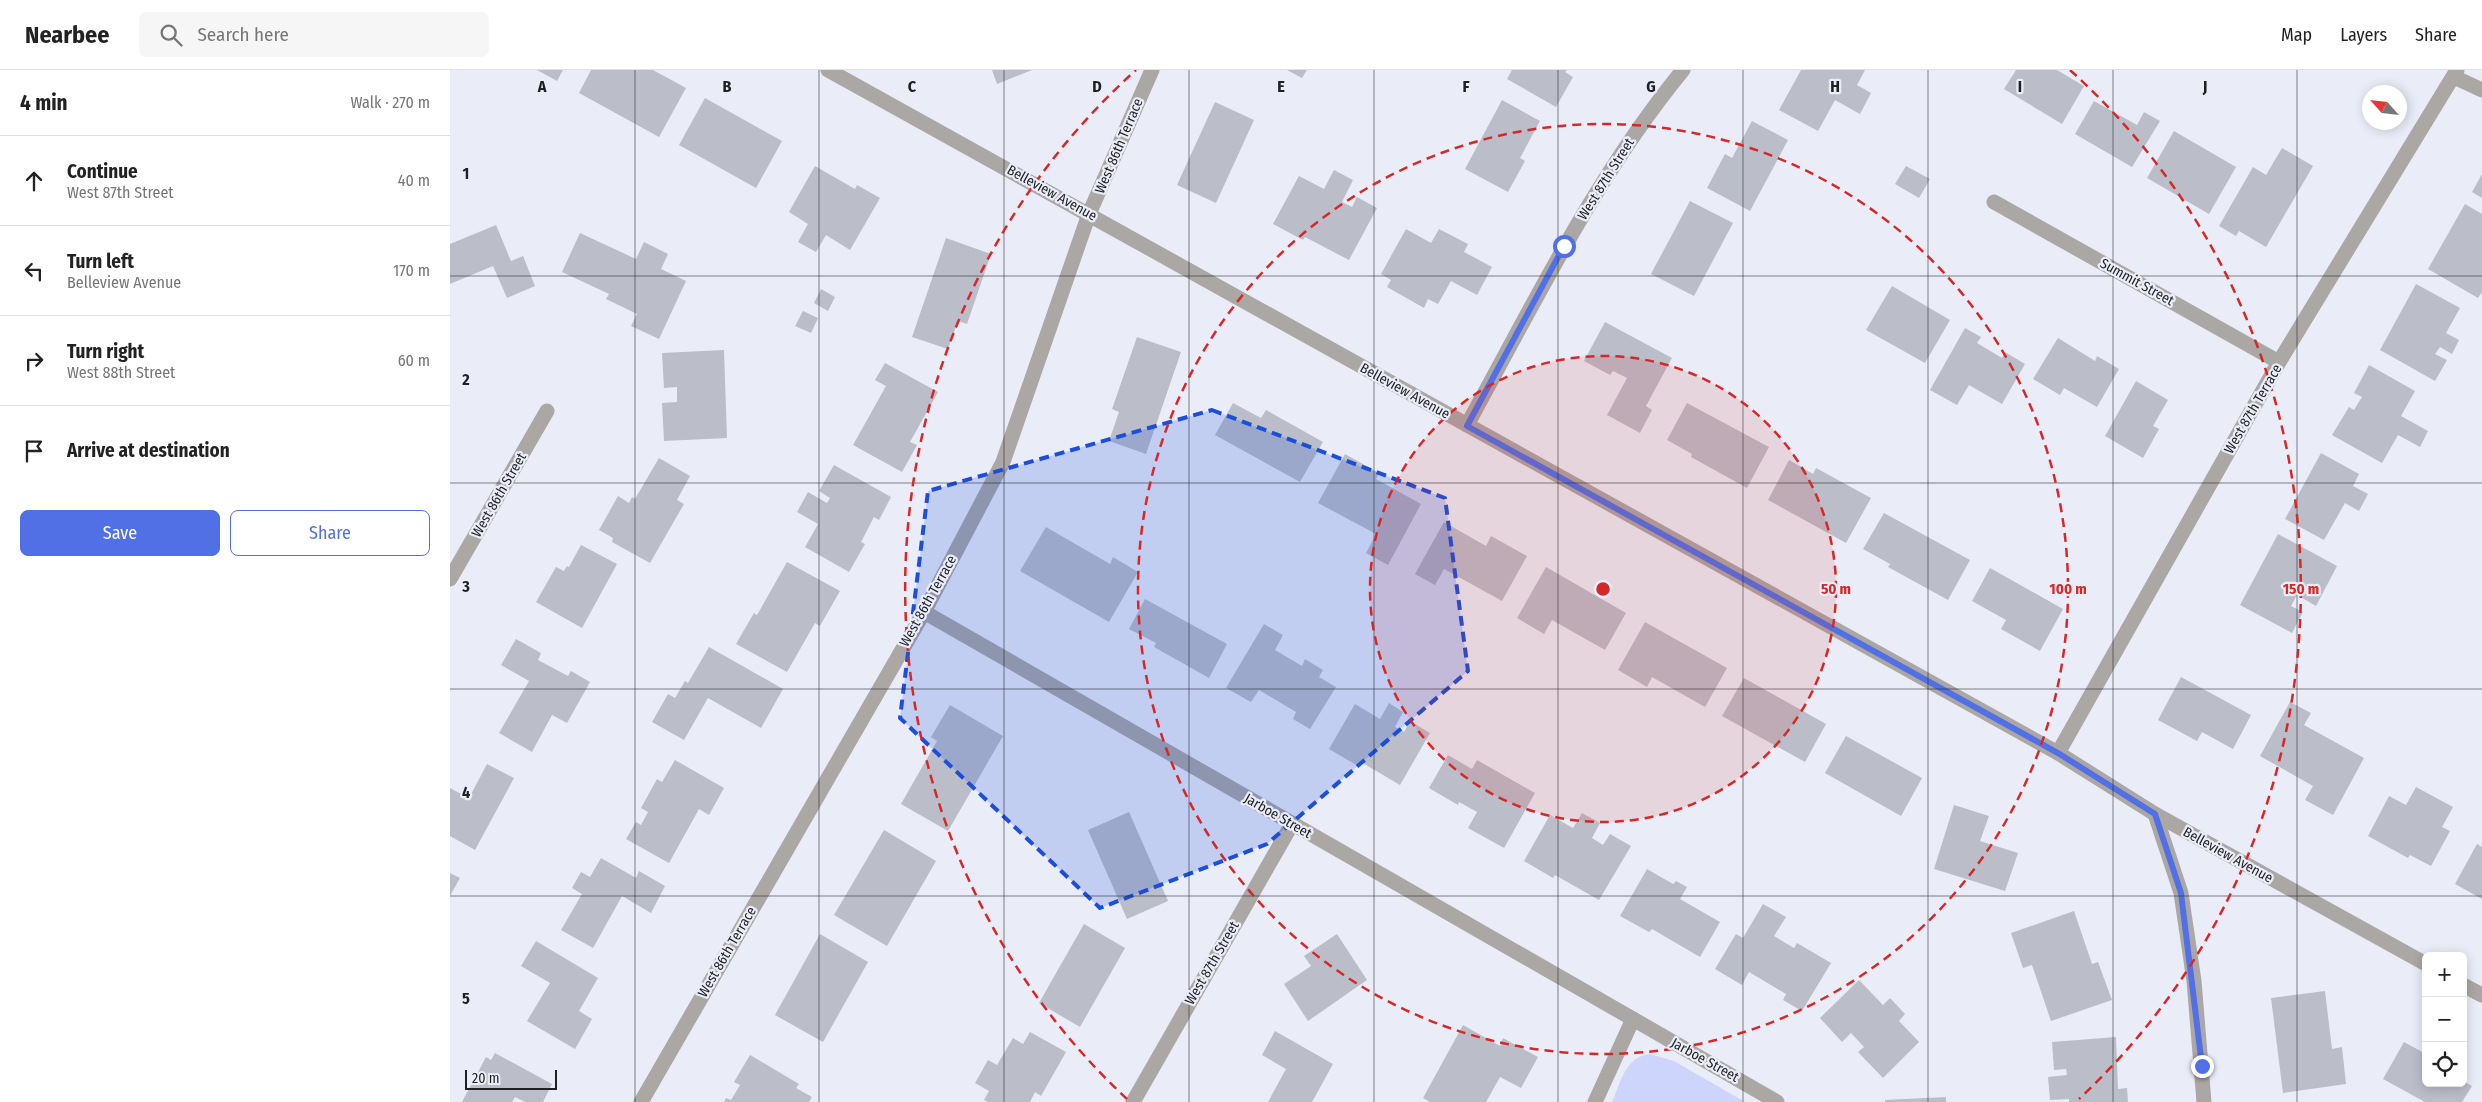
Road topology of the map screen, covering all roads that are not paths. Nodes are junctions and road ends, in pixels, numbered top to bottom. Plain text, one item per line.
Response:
1 (828, 70) edge
2 (1152, 70) edge
3 (1683, 70) edge
4 (2456, 73) edge
5 (2482, 90) edge
6 (1994, 202) dead end
7 (1089, 214) junction
8 (2280, 362) junction
9 (547, 411) dead end
10 (1467, 426) junction
11 (450, 579) edge
12 (924, 612) junction
13 (2058, 753) junction
14 (2155, 814) junction
15 (1292, 824) junction
16 (2422, 962) edge
17 (2467, 986) edge
18 (2482, 995) edge
19 (1633, 1019) junction
20 (641, 1102) edge
21 (1133, 1102) edge
22 (1595, 1102) edge
23 (1777, 1102) edge
24 (2204, 1102) edge

1 - 7 street, Belleview Avenue
2 - 7 street, West 86th Terrace
3 - 10 street, West 87th Street
4 - 5 street
4 - 8 street, West 87th Terrace
6 - 8 street, Summit Street
7 - 10 street, Belleview Avenue
7 - 12 street, West 86th Terrace
8 - 13 street, West 87th Terrace
9 - 11 street, West 86th Street
10 - 13 street, Belleview Avenue
12 - 15 street, Jarboe Street
12 - 20 street, West 86th Terrace
13 - 14 street, Belleview Avenue
14 - 16 street, Belleview Avenue
14 - 24 street
15 - 19 street, Jarboe Street
15 - 21 street, West 87th Street
17 - 18 street
19 - 22 street
19 - 23 street, Jarboe Street

